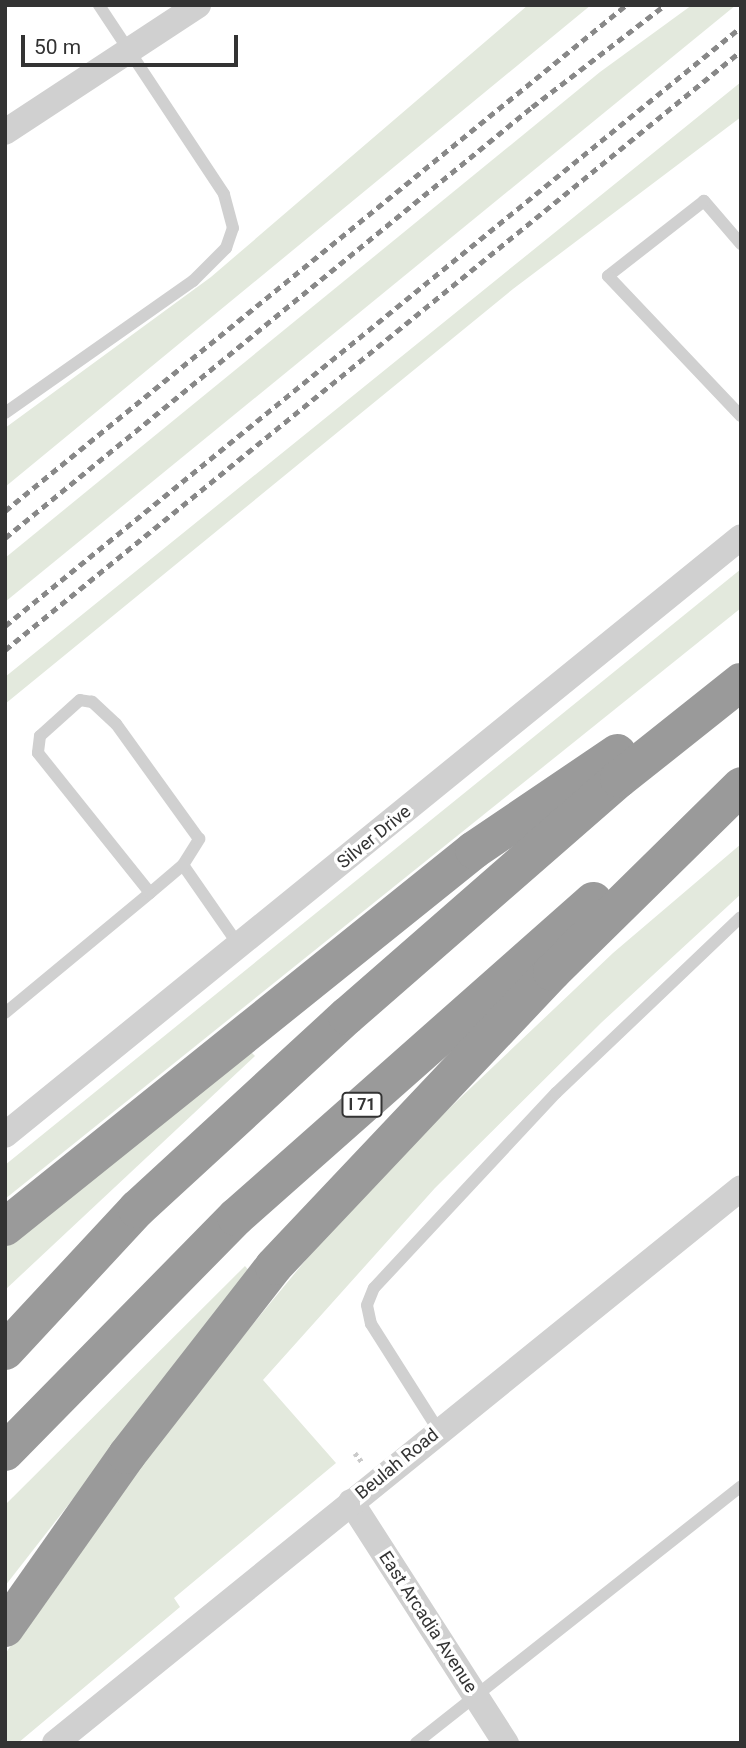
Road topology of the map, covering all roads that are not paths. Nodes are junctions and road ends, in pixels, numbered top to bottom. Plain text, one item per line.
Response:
1 (99, 5) edge
2 (198, 5) edge
3 (128, 50) junction
4 (5, 132) edge
5 (741, 244) edge
6 (5, 413) edge
7 (741, 416) edge
8 (741, 537) edge
9 (741, 670) edge
10 (741, 682) edge
11 (741, 784) edge
12 (183, 865) junction
13 (150, 893) junction
14 (741, 916) edge
15 (240, 947) junction
16 (5, 1013) edge
17 (5, 1135) edge
18 (741, 1188) edge
19 (5, 1227) edge
20 (5, 1351) edge
21 (439, 1431) junction
22 (5, 1452) edge
23 (741, 1486) edge
24 (351, 1502) junction
25 (5, 1628) edge
26 (475, 1695) junction
27 (55, 1743) edge
28 (416, 1743) edge
29 (506, 1743) edge

1 - 3 lane
2 - 3 street
3 - 4 street
3 - 6 lane
5 - 7 lane
8 - 15 street, Silver Drive
9 - 19 highway
10 - 20 highway
11 - 22 highway, I 71
11 - 25 highway
12 - 13 lane
12 - 13 lane
12 - 15 lane
13 - 16 lane
14 - 21 lane
15 - 17 street, Silver Drive
18 - 21 street, Beulah Road
21 - 24 street, Beulah Road
23 - 26 lane
24 - 26 street, East Arcadia Avenue
24 - 27 street, Beulah Road
26 - 28 lane
26 - 29 street, East Arcadia Avenue

